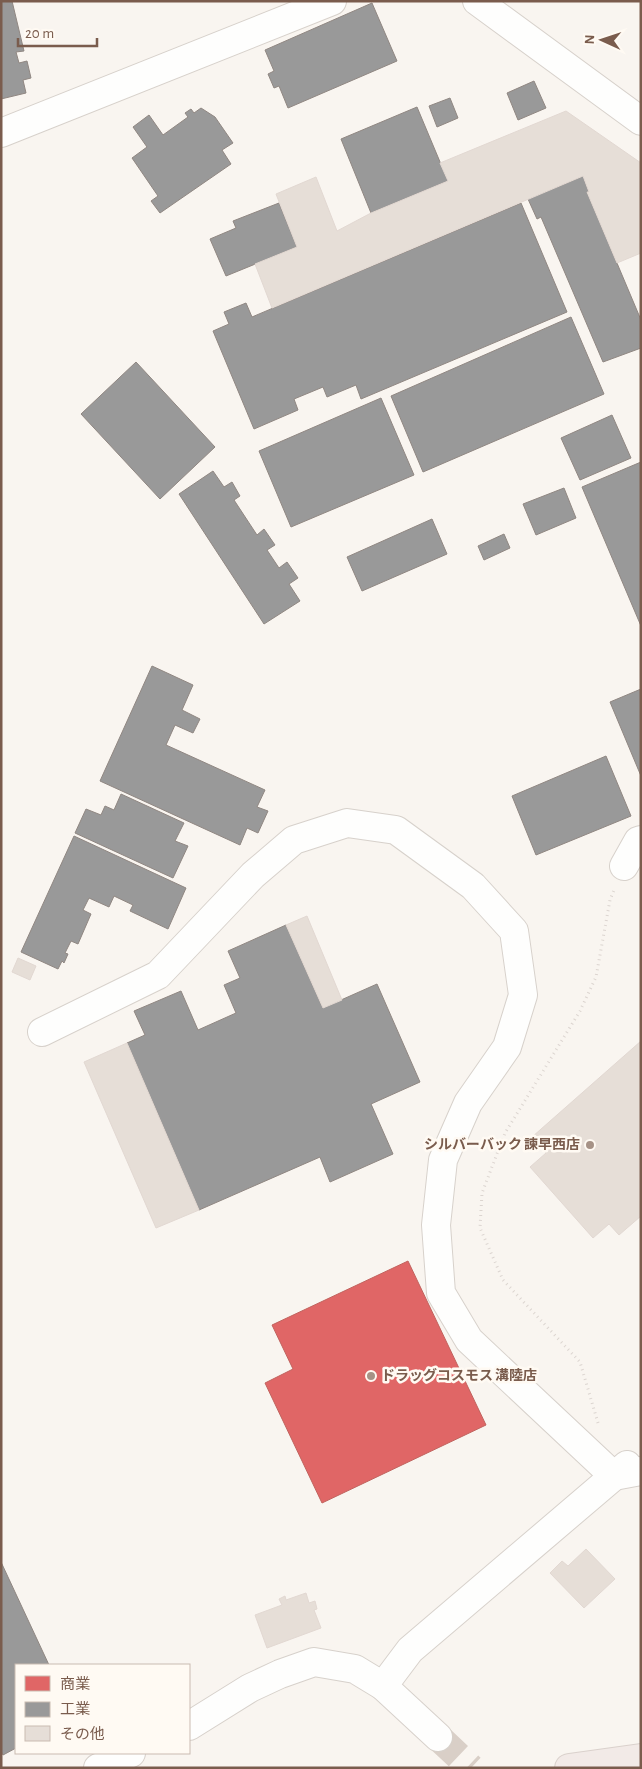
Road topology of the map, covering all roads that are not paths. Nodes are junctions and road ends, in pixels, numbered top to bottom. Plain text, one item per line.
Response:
1 (332, 1) edge
2 (477, 1) edge
3 (641, 121) edge
4 (1, 133) edge
5 (641, 840) edge
6 (624, 866) road end
7 (42, 1032) dead end
8 (641, 1452) edge
9 (641, 1471) edge
10 (614, 1476) junction
11 (383, 1686) junction
12 (190, 1725) edge
13 (438, 1737) tunnel mouth
14 (129, 1754) edge
15 (641, 1758) edge
16 (98, 1768) edge
17 (569, 1768) edge

1 - 4 street
2 - 3 street
5 - 6 street
7 - 10 street
8 - 10 street
9 - 10 street
10 - 11 street
11 - 12 street
11 - 13 street
14 - 16 street
15 - 17 highway

